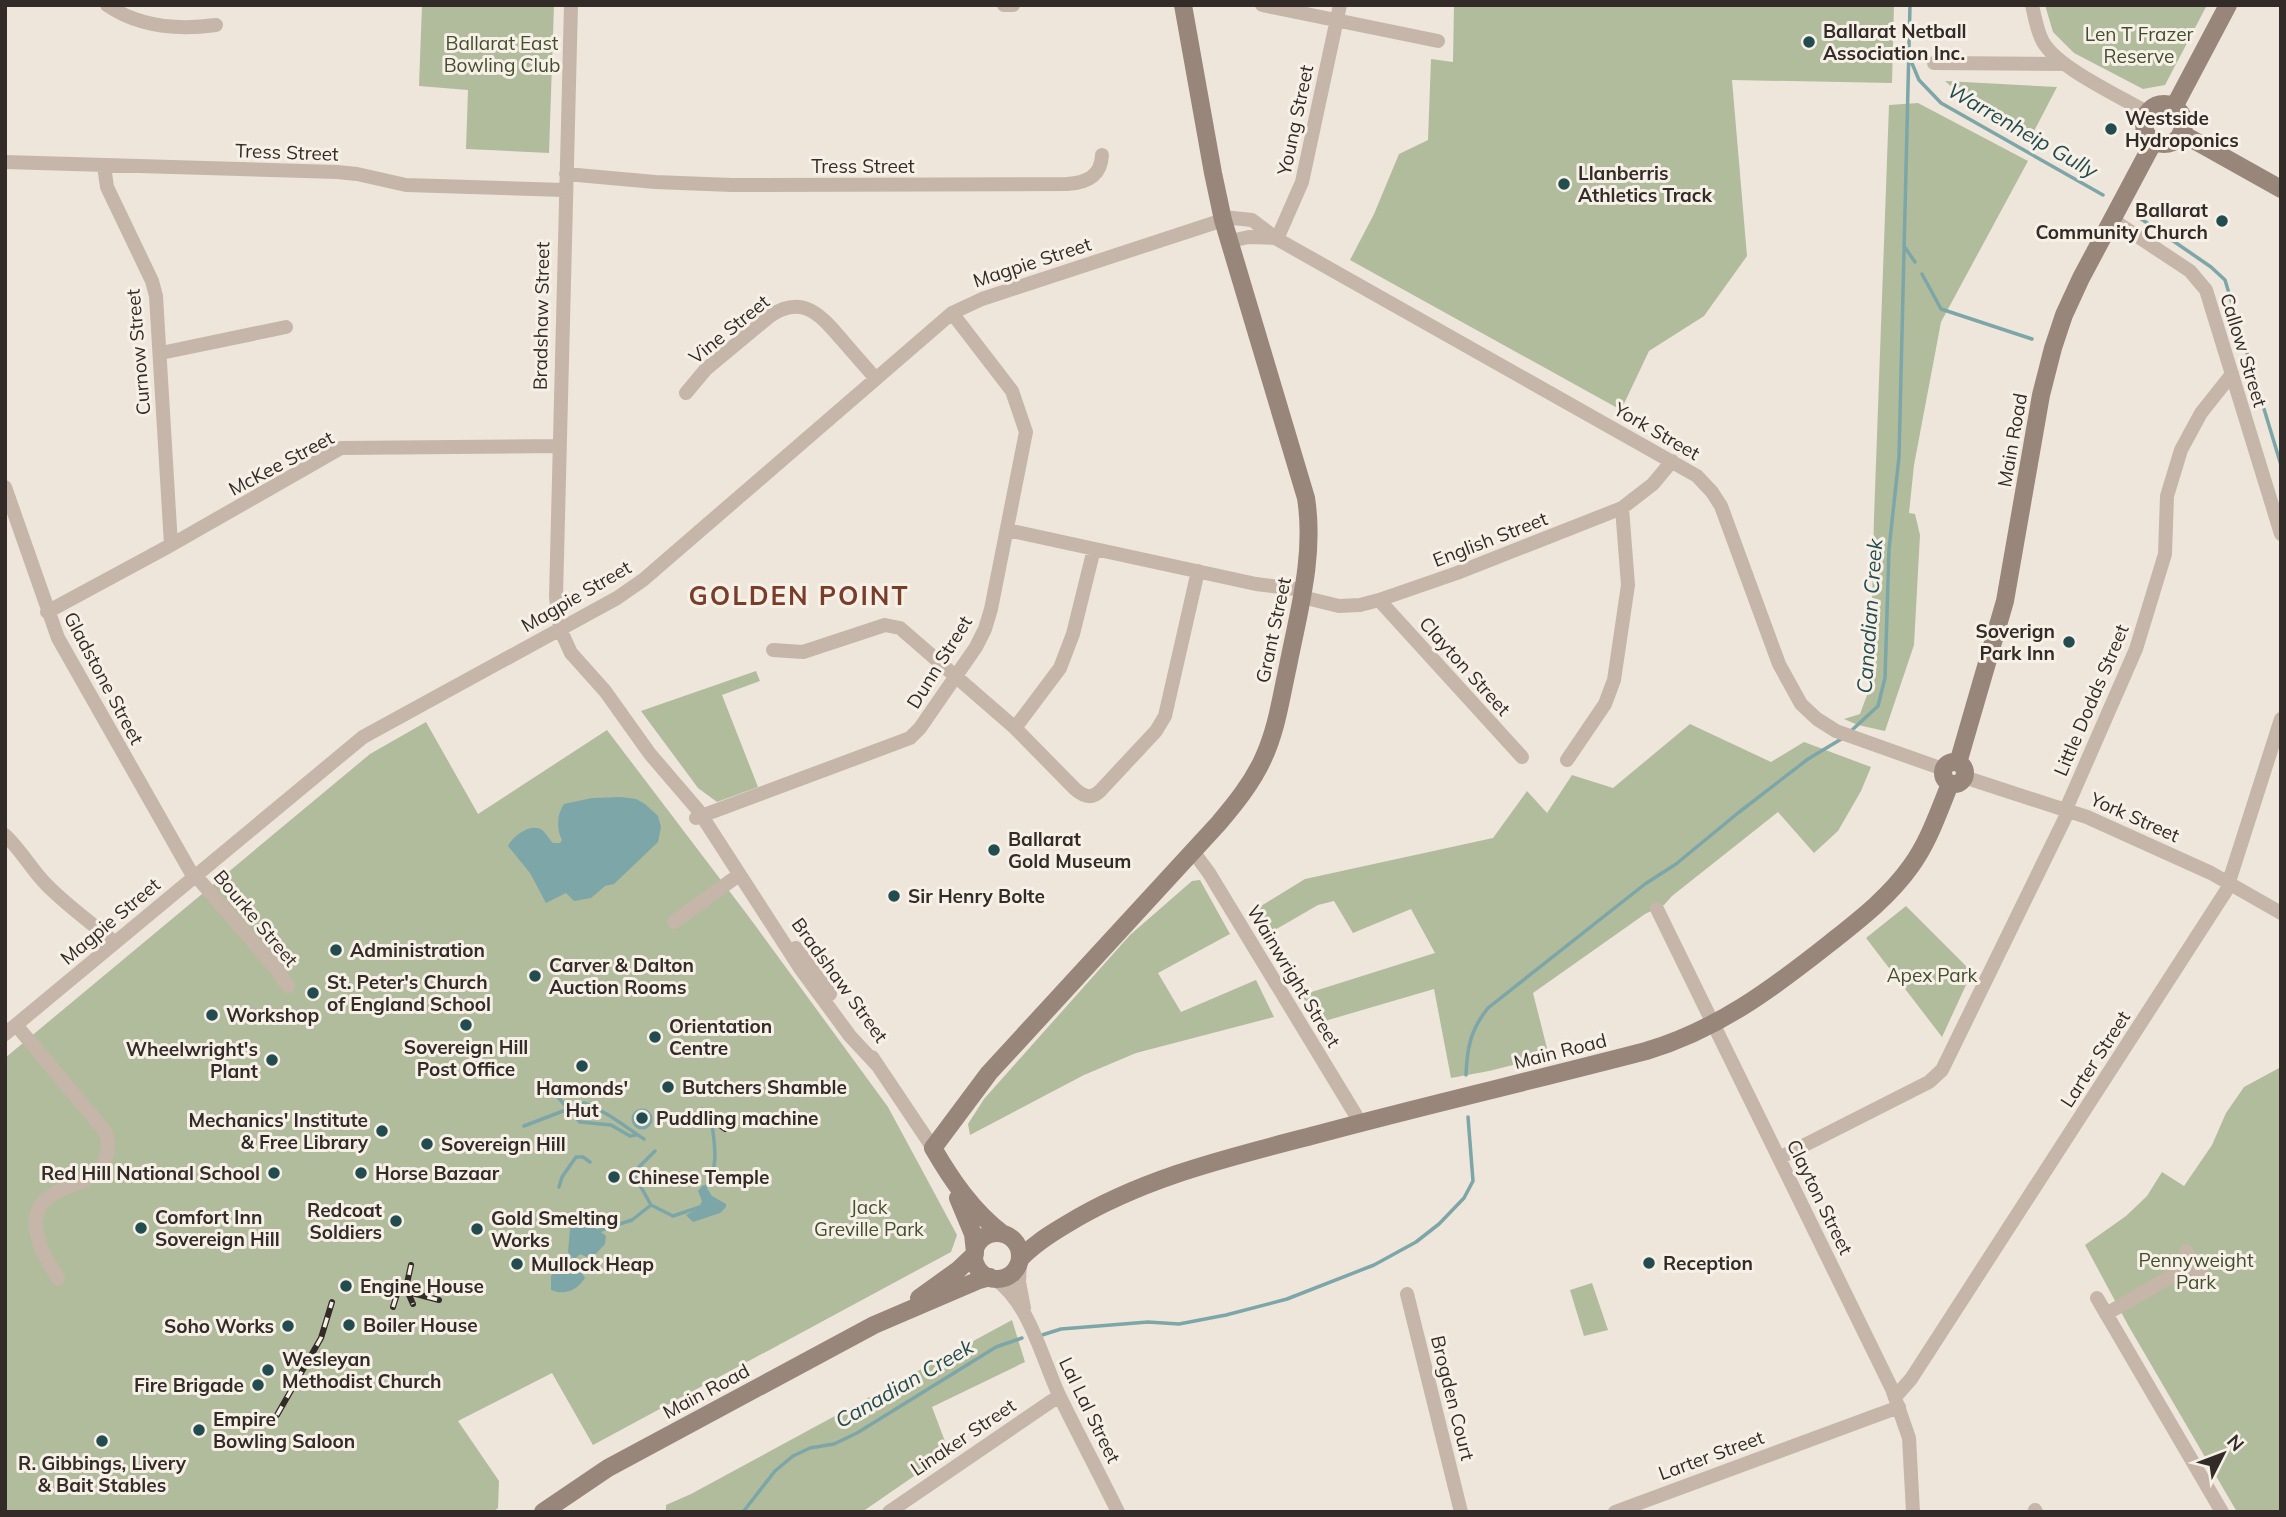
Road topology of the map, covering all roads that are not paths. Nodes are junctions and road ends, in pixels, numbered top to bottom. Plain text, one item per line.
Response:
1 (107, 5) edge
2 (571, 5) edge
3 (1003, 5) edge
4 (1013, 5) edge
5 (1183, 5) edge
6 (1262, 5) edge
7 (1340, 5) edge
8 (2032, 5) edge
9 (2228, 5) edge
10 (1336, 20) junction
11 (216, 25) dead end
12 (1438, 41) dead end
13 (1934, 63) dead end
14 (2065, 64) junction
15 (2174, 107) junction
16 (2148, 113) junction
17 (2181, 133) junction
18 (2154, 141) junction
19 (1102, 155) dead end
20 (5, 162) edge
21 (104, 166) junction
22 (566, 173) junction
23 (2281, 189) edge
24 (565, 190) junction
25 (1223, 219) junction
26 (2113, 220) junction
27 (1277, 239) junction
28 (1230, 241) junction
29 (952, 313) junction
30 (285, 327) dead end
31 (161, 353) junction
32 (2232, 374) junction
33 (876, 379) junction
34 (686, 393) dead end
35 (559, 446) junction
36 (1672, 461) junction
37 (5, 488) edge
38 (1622, 508) junction
39 (2274, 519) junction
40 (1007, 530) junction
41 (2281, 534) edge
42 (2281, 539) edge
43 (171, 545) junction
44 (1094, 549) junction
45 (1198, 570) junction
46 (1303, 594) junction
47 (1379, 600) junction
48 (47, 612) junction
49 (560, 628) junction
50 (773, 650) dead end
51 (955, 678) junction
52 (2281, 719) edge
53 (1015, 728) junction
54 (1522, 757) dead end
55 (1567, 760) dead end
56 (1954, 773) junction
57 (2068, 809) junction
58 (698, 817) junction
59 (5, 835) edge
60 (1192, 850) junction
61 (194, 876) junction
62 (736, 877) junction
63 (2230, 883) junction
64 (752, 894) junction
65 (1657, 909) dead end
66 (2281, 914) edge
67 (674, 922) dead end
68 (114, 942) junction
69 (288, 986) dead end
70 (1715, 1024) junction
71 (11, 1030) edge
72 (1360, 1122) junction
73 (935, 1151) junction
74 (1779, 1158) junction
75 (1085, 1213) junction
76 (1004, 1234) junction
77 (975, 1253) junction
78 (1020, 1260) junction
79 (2201, 1277) dead end
80 (992, 1278) junction
81 (58, 1279) dead end
82 (1407, 1294) dead end
83 (2097, 1298) dead end
84 (2106, 1314) junction
85 (893, 1316) junction
86 (1028, 1323) junction
87 (1059, 1396) junction
88 (1897, 1402) junction
89 (543, 1512) edge
90 (889, 1512) edge
91 (1118, 1512) edge
92 (1461, 1512) edge
93 (1615, 1512) edge
94 (1913, 1512) edge
95 (2222, 1512) edge

1 - 11 street
2 - 22 street, Bradshaw Street
3 - 4 street
5 - 25 main road, Grant Street
6 - 10 street
7 - 10 street, Young Street
8 - 14 street
9 - 15 main road
10 - 12 street
10 - 27 street, Young Street
13 - 14 street
14 - 16 street
15 - 16 main road
15 - 17 main road
16 - 18 main road
17 - 18 main road
17 - 23 main road
18 - 26 main road, Main Road
19 - 22 street, Tress Street
20 - 21 street, Tress Street
21 - 24 street, Tress Street
21 - 31 street, Curnow Street
22 - 24 street, Bradshaw Street
24 - 35 street, Bradshaw Street
25 - 27 street, York Street
25 - 28 main road, Grant Street
25 - 29 street, Magpie Street
26 - 32 street, Callow Street
26 - 56 main road, Main Road
27 - 28 street, York Street
27 - 36 street, York Street
28 - 46 main road, Grant Street
29 - 33 street, Magpie Street
29 - 40 street, Dunn Street
30 - 31 street
31 - 43 street, Curnow Street
32 - 39 street, Callow Street
32 - 57 street, Little Dodds Street
33 - 34 street, Vine Street
33 - 49 street, Magpie Street
35 - 43 street, McKee Street
35 - 49 street, Bradshaw Street
36 - 38 street, English Street
36 - 56 street, York Street
37 - 48 street, Gladstone Street
38 - 47 street, English Street
38 - 55 street
39 - 41 street, Callow Street
39 - 42 street
40 - 44 street, English Street
40 - 51 street, Dunn Street
43 - 48 street, McKee Street
44 - 45 street, English Street
44 - 53 street
45 - 46 street, English Street
45 - 53 street
46 - 47 street, English Street
46 - 60 main road, Grant Street
47 - 54 street, Clayton Street
48 - 61 street, Gladstone Street
49 - 58 street, Bradshaw Street
49 - 61 street, Magpie Street
50 - 51 street
51 - 53 street
51 - 58 street, Dunn Street
52 - 63 street, Larter Street
56 - 57 street, York Street
56 - 70 main road, Main Road
57 - 63 street, York Street
57 - 74 street, Little Dodds Street
58 - 62 street, Bradshaw Street
58 - 64 street, Bradshaw Street
59 - 68 street
60 - 72 street, Wainwright Street
60 - 73 main road, Grant Street
61 - 68 street, Magpie Street
61 - 69 street, Bourke Street
62 - 64 street, Bradshaw Street
62 - 67 street
63 - 66 street, York Street
63 - 88 street, Larter Street
64 - 73 street, Bradshaw Street
65 - 70 street, Clayton Street
68 - 71 street, Magpie Street
70 - 72 main road, Main Road
70 - 74 street, Clayton Street
71 - 81 street
72 - 75 main road, Main Road
73 - 76 main road, Bradshaw Street
73 - 77 main road, Bradshaw Street
74 - 88 street, Clayton Street
75 - 76 main road, Main Road
75 - 78 main road, Main Road
76 - 77 main road
76 - 78 main road
77 - 80 main road
77 - 85 main road, Main Road
78 - 80 main road
78 - 86 street, Lal Lal Street
79 - 84 street
80 - 85 main road, Main Road
80 - 86 street, Lal Lal Street
82 - 92 street, Brogden Court
83 - 84 street
84 - 95 street
85 - 89 main road, Main Road
86 - 87 street, Lal Lal Street
87 - 90 street, Linaker Street
87 - 91 street, Lal Lal Street
88 - 93 street, Larter Street
88 - 94 street, Clayton Street

